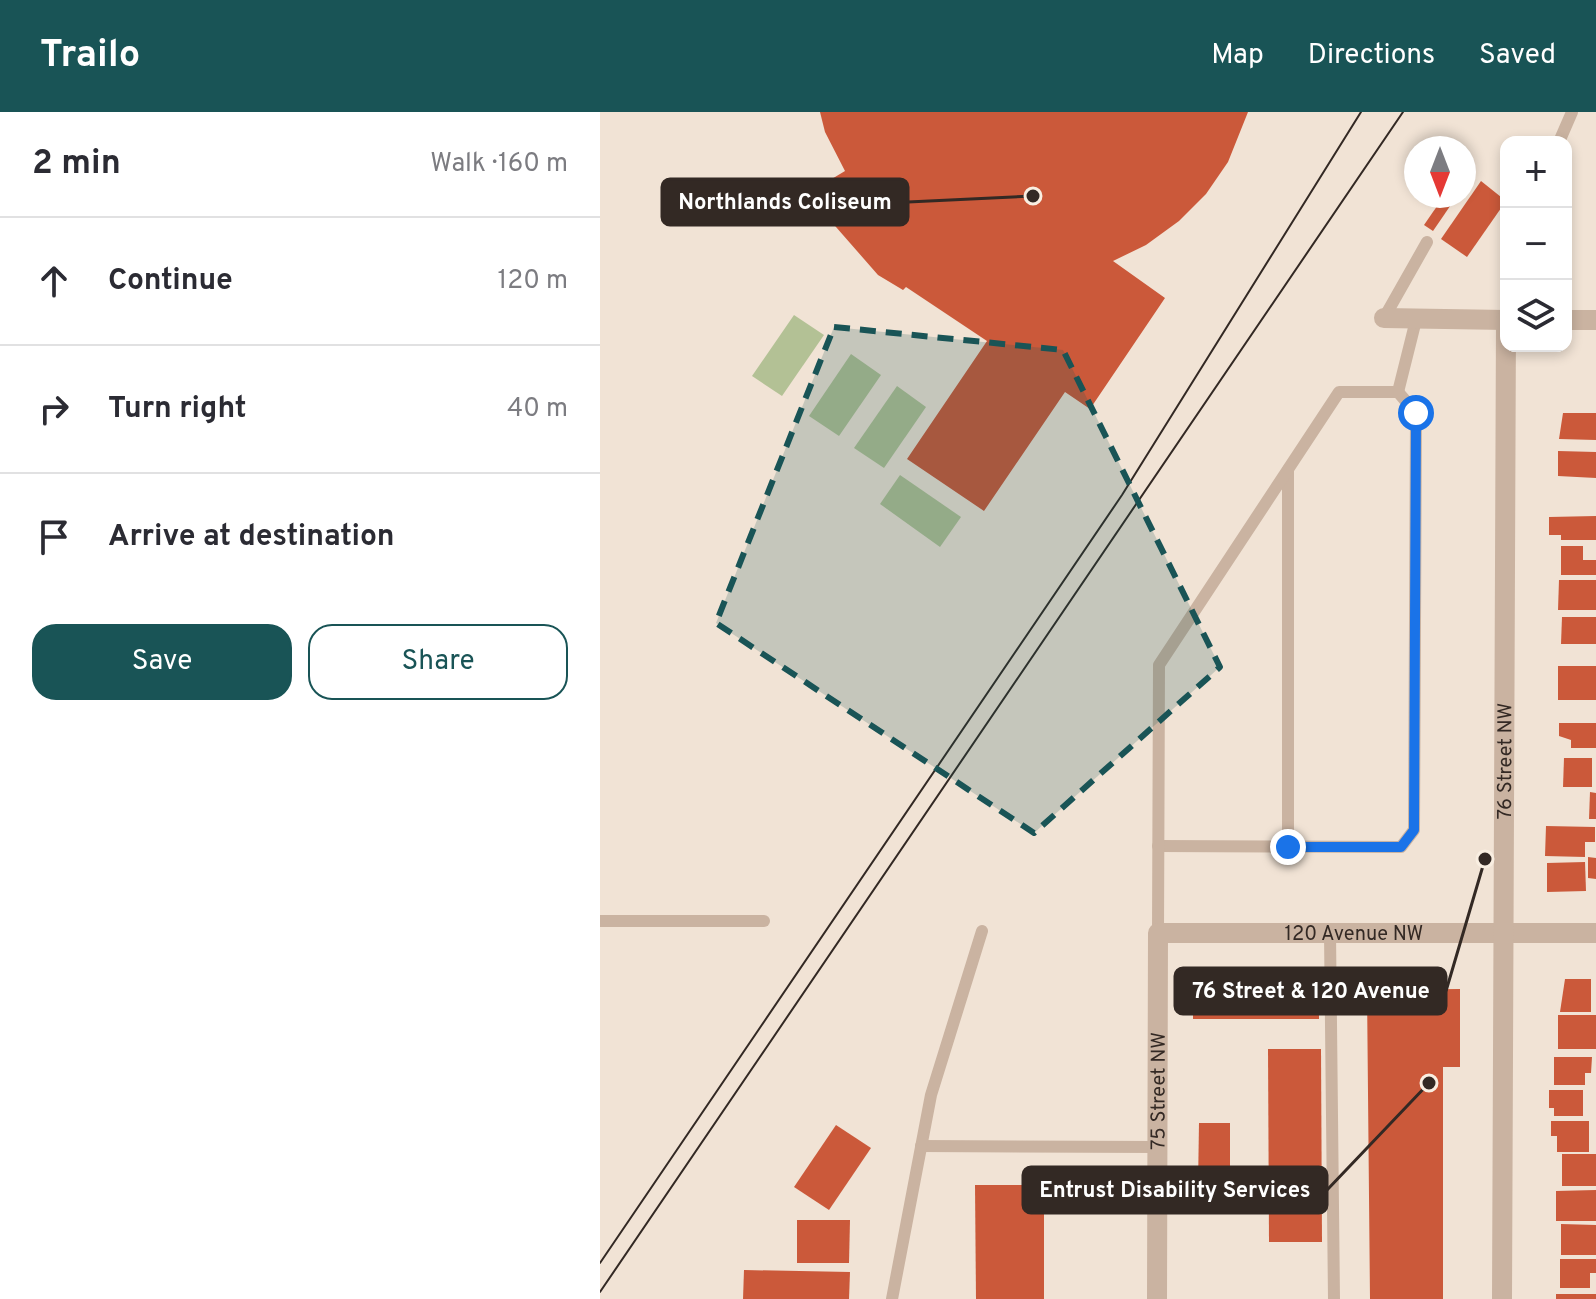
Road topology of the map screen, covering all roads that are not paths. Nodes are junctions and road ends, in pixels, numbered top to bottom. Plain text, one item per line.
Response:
1 (1572, 112) edge
2 (1562, 136) edge
3 (1427, 242) dead end
4 (1384, 318) joint
5 (1416, 320) junction
6 (1500, 320) edge
7 (1572, 320) edge
8 (1596, 320) edge
9 (1506, 352) edge
10 (1398, 392) junction
11 (1288, 469) junction
12 (1158, 846) junction
13 (1288, 847) junction
14 (600, 921) edge
15 (764, 921) dead end
16 (982, 931) dead end
17 (1158, 933) junction
18 (1330, 933) junction
19 (1502, 933) junction
20 (1596, 933) edge
21 (921, 1146) junction
22 (1158, 1147) junction
23 (892, 1299) edge
24 (1157, 1299) edge
25 (1334, 1299) edge
26 (1502, 1299) edge

1 - 2 lane
3 - 4 lane
4 - 5 street
5 - 6 street
5 - 10 lane
7 - 8 street
9 - 19 street, 76 Street NW
10 - 11 lane
10 - 13 lane
11 - 12 lane
11 - 13 lane
12 - 13 lane
12 - 17 lane
14 - 15 lane
16 - 21 lane
17 - 18 street, 120 Avenue NW
17 - 22 street, 75 Street NW
18 - 19 street, 120 Avenue NW
18 - 25 lane
19 - 20 street, 120 Avenue NW
19 - 26 street, 76 Street NW
21 - 22 lane
21 - 23 lane
22 - 24 street, 75 Street NW

